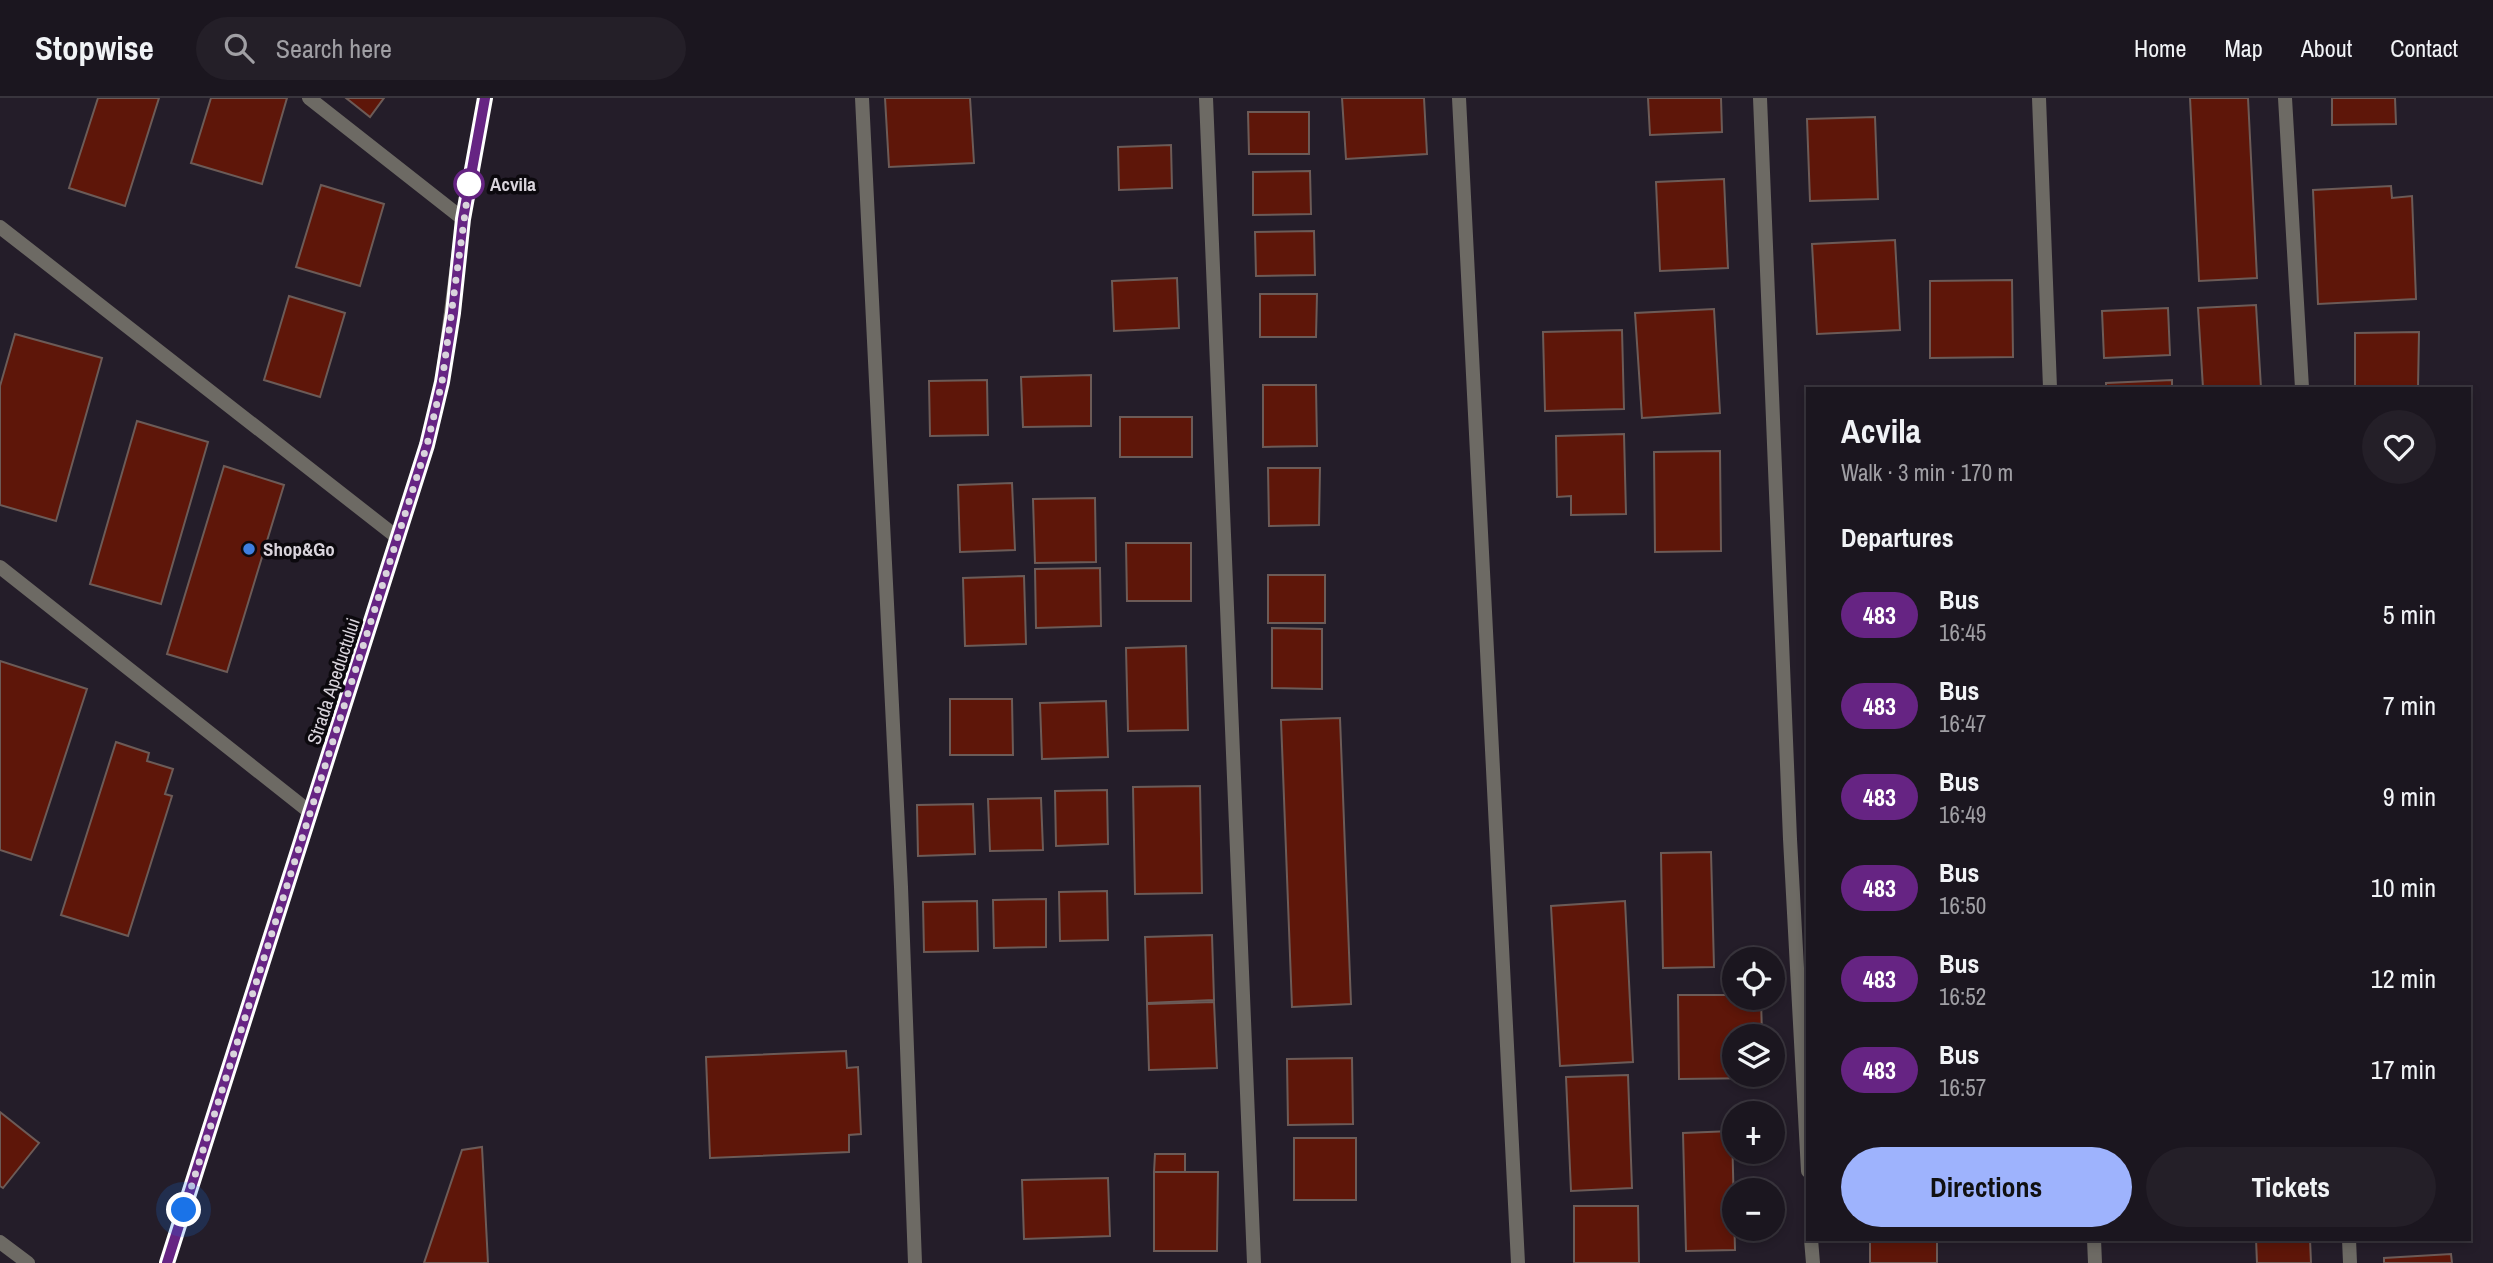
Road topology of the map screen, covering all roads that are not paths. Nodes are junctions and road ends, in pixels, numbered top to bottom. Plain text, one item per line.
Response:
1 (309, 98) edge
2 (485, 98) edge
3 (862, 98) edge
4 (1206, 98) edge
5 (1459, 98) edge
6 (1760, 98) edge
7 (2039, 98) edge
8 (2285, 98) edge
9 (463, 219) junction
10 (0, 227) edge
11 (2050, 387) edge
12 (2302, 387) edge
13 (398, 538) junction
14 (0, 568) edge
15 (311, 813) junction
16 (1806, 1133) edge
17 (1811, 1241) edge
18 (2094, 1241) edge
19 (2349, 1241) edge
20 (0, 1242) edge
21 (28, 1263) edge
22 (167, 1263) edge
23 (915, 1263) edge
24 (1254, 1263) edge
25 (1518, 1263) edge
26 (1813, 1263) edge
27 (2095, 1263) edge
28 (2350, 1263) edge

1 - 9 street
2 - 9 street, Strada Apeductului
3 - 23 street
4 - 24 street
5 - 25 street
6 - 16 street
7 - 11 street
8 - 12 street
9 - 13 street, Strada Apeductului
10 - 13 street
13 - 15 street, Strada Apeductului
14 - 15 street
15 - 22 street, Strada Apeductului
17 - 26 street
18 - 27 street
19 - 28 street
20 - 21 street

